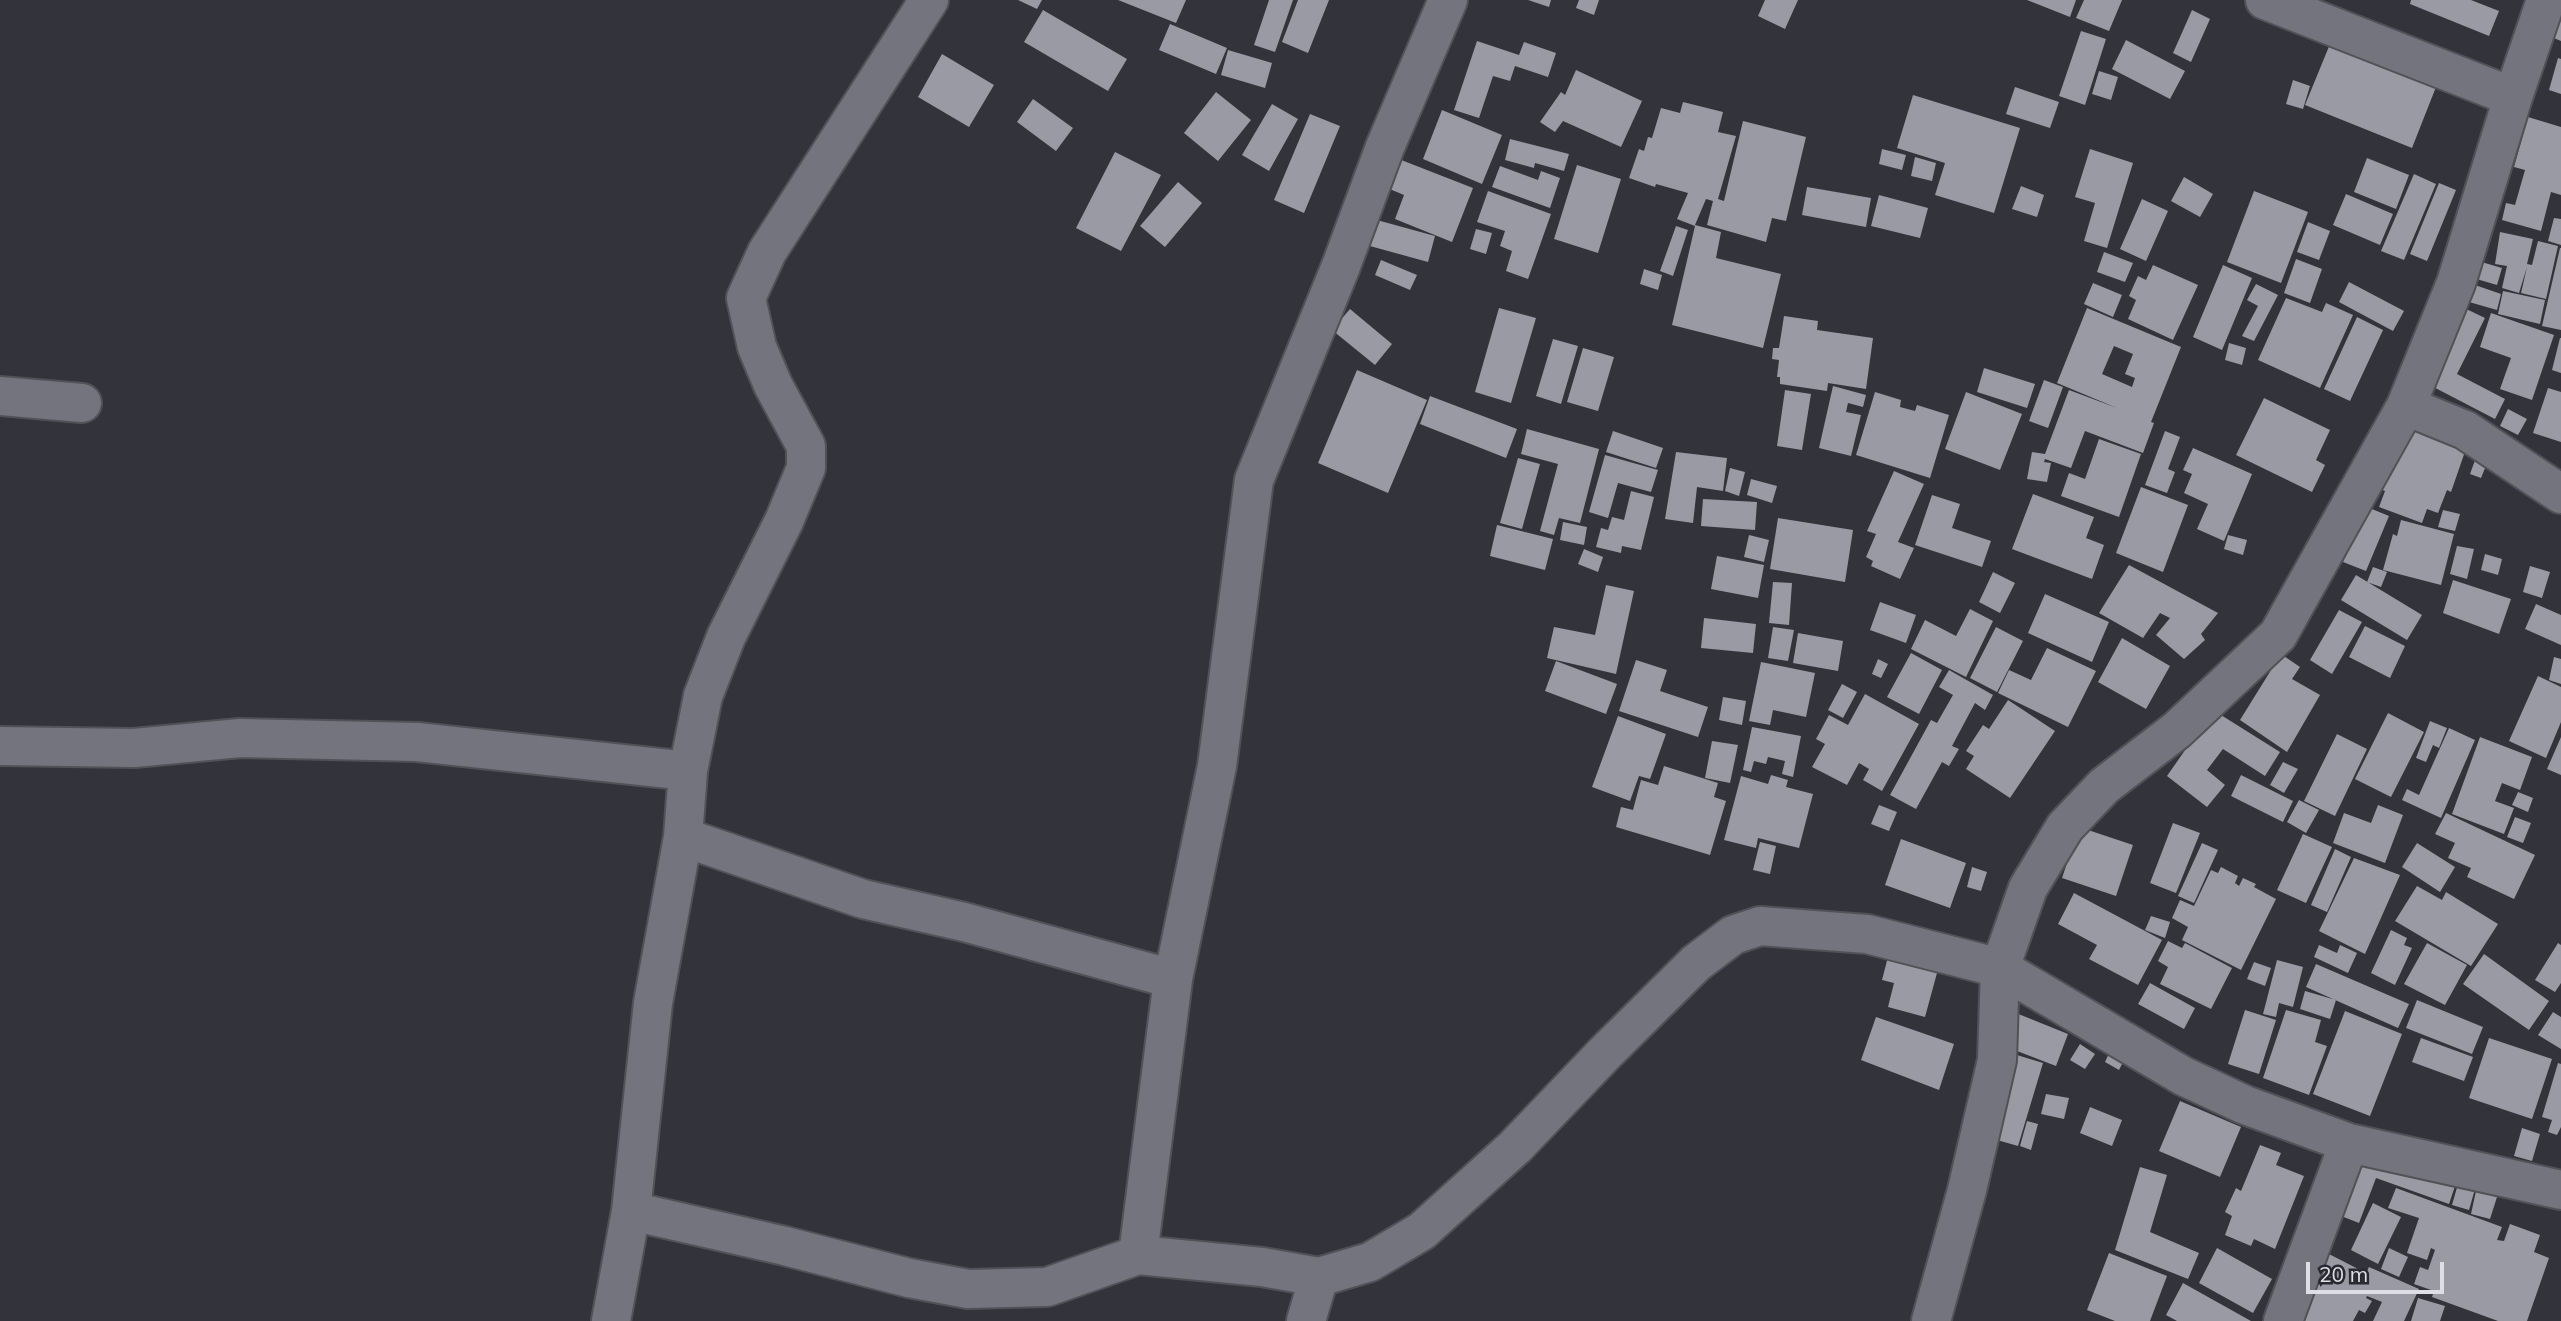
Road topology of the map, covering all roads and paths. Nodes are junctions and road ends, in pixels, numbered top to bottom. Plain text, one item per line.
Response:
1 (929, 0) edge
2 (1448, 0) edge
3 (2265, 0) edge
4 (2546, 0) edge
5 (2513, 97) junction
6 (0, 396) edge
7 (82, 403) dead end
8 (2406, 407) junction
9 (2561, 494) edge
10 (0, 746) edge
11 (688, 771) junction
12 (682, 837) junction
13 (2000, 968) junction
14 (1173, 979) junction
15 (2349, 1143) junction
16 (2561, 1190) edge
17 (631, 1211) junction
18 (1138, 1255) junction
19 (1319, 1277) junction
20 (611, 1321) edge
21 (1306, 1321) edge
22 (1931, 1321) edge
23 (2283, 1321) edge

1 - 11 street
2 - 14 street
3 - 5 street
4 - 5 street
5 - 8 street
6 - 7 street
8 - 9 street
8 - 13 street
10 - 11 street
11 - 12 street
12 - 14 street
12 - 17 street
13 - 15 street
13 - 19 street
13 - 22 street
14 - 18 street
15 - 16 street
15 - 23 street
17 - 18 street
17 - 20 street
18 - 19 street
19 - 21 street

